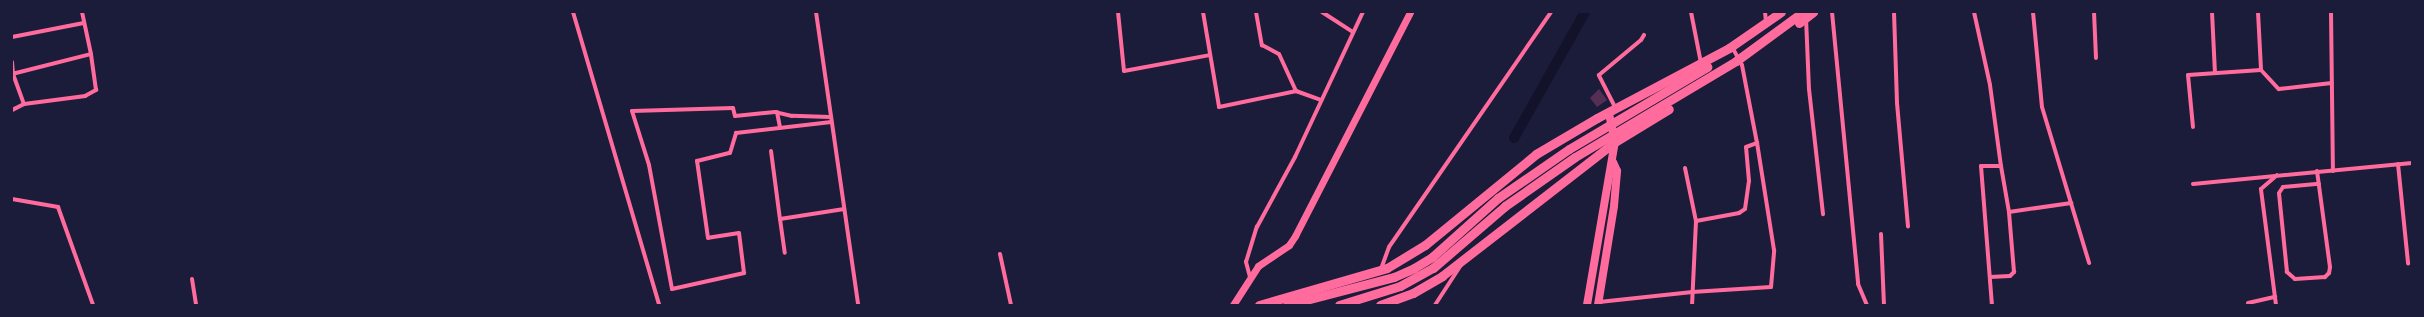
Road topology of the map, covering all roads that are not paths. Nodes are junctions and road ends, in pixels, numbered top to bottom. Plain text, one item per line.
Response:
1 (82, 12) edge
2 (573, 12) edge
3 (816, 12) edge
4 (1118, 12) edge
5 (1203, 12) edge
6 (1256, 12) edge
7 (1322, 12) edge
8 (1363, 12) edge
9 (1410, 12) edge
10 (1552, 12) edge
11 (1691, 12) edge
12 (1765, 12) edge
13 (1781, 12) edge
14 (1789, 12) edge
15 (1832, 12) edge
16 (1894, 12) edge
17 (1974, 12) edge
18 (2033, 12) edge
19 (2094, 12) edge
20 (2212, 12) edge
21 (2258, 12) edge
22 (2331, 12) edge
23 (1807, 14) edge
24 (84, 23) junction
25 (1766, 23) junction
26 (1353, 32) junction
27 (1644, 35) dead end
28 (12, 37) edge
29 (1732, 46) junction
30 (91, 54) junction
31 (1210, 56) junction
32 (2096, 58) dead end
33 (12, 62) edge
34 (1701, 64) junction
35 (1742, 65) junction
36 (2261, 70) junction
37 (2215, 73) junction
38 (13, 74) edge
39 (2332, 83) junction
40 (1296, 91) junction
41 (1321, 100) junction
42 (24, 104) junction
43 (12, 110) edge
44 (1612, 111) junction
45 (777, 112) junction
46 (831, 120) junction
47 (2193, 127) dead end
48 (780, 128) junction
49 (1615, 142) junction
50 (1757, 143) junction
51 (771, 151) dead end
52 (1613, 162) junction
53 (2412, 163) edge
54 (2398, 164) junction
55 (2001, 166) junction
56 (1685, 168) dead end
57 (2317, 171) junction
58 (2333, 171) junction
59 (2277, 175) junction
60 (2193, 184) dead end
61 (2319, 184) junction
62 (12, 199) edge
63 (2071, 203) junction
64 (844, 209) junction
65 (2009, 212) junction
66 (1823, 214) dead end
67 (780, 219) junction
68 (1696, 221) junction
69 (1908, 227) dead end
70 (1881, 234) dead end
71 (785, 253) dead end
72 (1000, 254) dead end
73 (1464, 260) junction
74 (2089, 263) dead end
75 (2408, 263) dead end
76 (1381, 270) junction
77 (1250, 277) junction
78 (1990, 277) junction
79 (192, 279) dead end
80 (1692, 292) junction
81 (2275, 297) junction
82 (2248, 303) dead end
83 (1598, 304) edge
84 (93, 305) edge
85 (196, 305) edge
86 (659, 305) edge
87 (858, 305) edge
88 (1012, 305) edge
89 (1233, 305) edge
90 (1259, 305) edge
91 (1287, 305) edge
92 (1339, 305) edge
93 (1380, 305) edge
94 (1435, 305) edge
95 (1588, 305) edge
96 (1692, 305) edge
97 (1867, 305) edge
98 (1884, 305) edge
99 (1992, 305) edge
100 (2276, 305) edge

1 - 24 street
2 - 86 street
3 - 46 street
4 - 31 street
5 - 31 street
6 - 40 street
7 - 26 street
8 - 26 street
9 - 77 street
10 - 76 street
11 - 34 street
12 - 25 street
13 - 25 main road
14 - 91 main road
15 - 97 street
16 - 69 street
17 - 55 street
18 - 63 street
19 - 32 street
20 - 37 street
21 - 36 street
22 - 39 street
23 - 35 main road
23 - 66 street
23 - 92 main road
24 - 28 street
24 - 30 street
25 - 29 main road
26 - 41 street
27 - 44 street
29 - 34 main road
29 - 35 street
30 - 38 street
30 - 42 street
31 - 40 street
33 - 38 street
34 - 44 main road
35 - 49 main road
35 - 50 street
36 - 37 street
36 - 39 street
37 - 47 street
38 - 42 street
39 - 58 street
40 - 41 street
41 - 77 street
42 - 43 street
44 - 49 main road
44 - 76 main road
45 - 46 street
45 - 48 street
45 - 48 street
46 - 48 street
46 - 64 street
49 - 52 main road
49 - 73 main road
50 - 68 street
50 - 80 street
51 - 67 street
52 - 83 main road
52 - 95 main road
53 - 54 street
54 - 58 street
54 - 75 street
55 - 65 street
55 - 78 street
56 - 68 street
57 - 58 street
57 - 59 street
57 - 61 street
59 - 60 street
59 - 81 street
61 - 61 street
62 - 84 street
63 - 65 street
63 - 74 street
64 - 67 street
64 - 87 street
65 - 78 street
67 - 71 street
68 - 80 street
70 - 98 street
72 - 88 street
73 - 93 main road
73 - 94 street
76 - 90 main road
77 - 89 street
78 - 99 street
79 - 85 street
80 - 83 street
80 - 96 street
81 - 82 street
81 - 100 street

